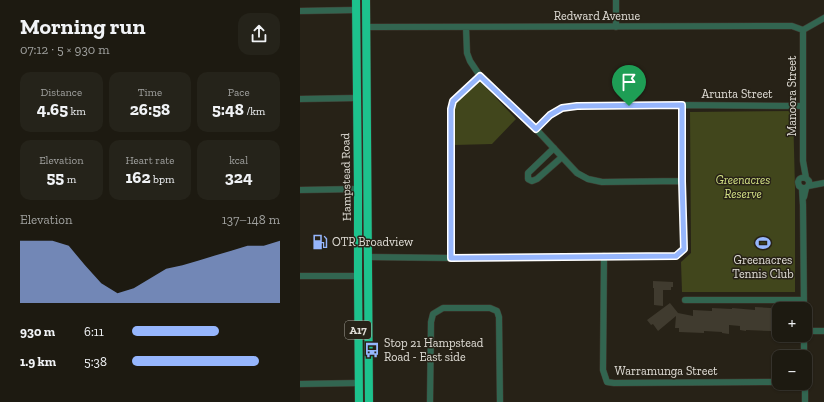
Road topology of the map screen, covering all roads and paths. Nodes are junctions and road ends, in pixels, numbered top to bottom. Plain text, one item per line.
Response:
1 (356, 0) edge
2 (366, 0) edge
3 (616, 0) edge
4 (356, 10) junction
5 (366, 10) junction
6 (300, 11) edge
7 (824, 18) edge
8 (356, 27) junction
9 (367, 27) junction
10 (466, 27) junction
11 (616, 27) junction
12 (803, 30) junction
13 (480, 76) junction
14 (357, 98) junction
15 (367, 98) junction
16 (300, 99) edge
17 (682, 105) junction
18 (803, 106) junction
19 (536, 129) junction
20 (554, 148) junction
21 (562, 157) junction
22 (682, 181) junction
23 (805, 183) junction
24 (823, 183) edge
25 (358, 189) junction
26 (300, 190) edge
27 (368, 190) junction
28 (604, 256) junction
29 (358, 257) junction
30 (368, 257) junction
31 (451, 258) junction
32 (300, 276) edge
33 (358, 276) junction
34 (369, 276) junction
35 (684, 300) dead end
36 (804, 300) joint
37 (812, 331) edge
38 (824, 331) edge
39 (772, 382) edge
40 (359, 383) junction
41 (370, 383) junction
42 (300, 384) edge
43 (359, 402) edge
44 (370, 402) edge
45 (430, 402) edge
46 (500, 402) edge

1 - 4 highway, Hampstead Road / A17
2 - 5 highway, Hampstead Road / A17
3 - 11 street
4 - 5 highway
4 - 6 street
4 - 8 highway, Hampstead Road / A17
5 - 9 highway, Hampstead Road / A17
7 - 12 street
8 - 9 highway
8 - 14 highway, Hampstead Road / A17
9 - 10 street, Redward Avenue
9 - 15 highway, Hampstead Road / A17
10 - 11 street, Redward Avenue
10 - 13 street
11 - 12 street, Redward Avenue
12 - 18 street, Manoora Street
13 - 19 street
13 - 31 street
14 - 15 highway
14 - 16 street
14 - 25 highway, Hampstead Road / A17
15 - 27 highway, Hampstead Road / A17
17 - 18 street, Arunta Street
17 - 19 street, Arunta Street
17 - 22 street
18 - 23 street, Manoora Street
19 - 20 street
20 - 21 street
20 - 21 street
21 - 22 street
22 - 28 street
23 - 24 street
23 - 36 street, Manoora Street
25 - 26 street
25 - 27 highway
25 - 29 highway, Hampstead Road / A17
27 - 30 highway, Hampstead Road / A17
28 - 31 street
28 - 39 street, Warramunga Street
29 - 30 highway
29 - 33 highway, Hampstead Road / A17
30 - 31 street
30 - 34 highway, Hampstead Road / A17
32 - 33 street
33 - 34 highway
33 - 40 highway, Hampstead Road / A17
34 - 41 highway, Hampstead Road / A17
35 - 36 street
37 - 38 street
40 - 41 highway
40 - 42 street
40 - 43 highway, Hampstead Road / A17
41 - 44 highway, Hampstead Road / A17
45 - 46 street

